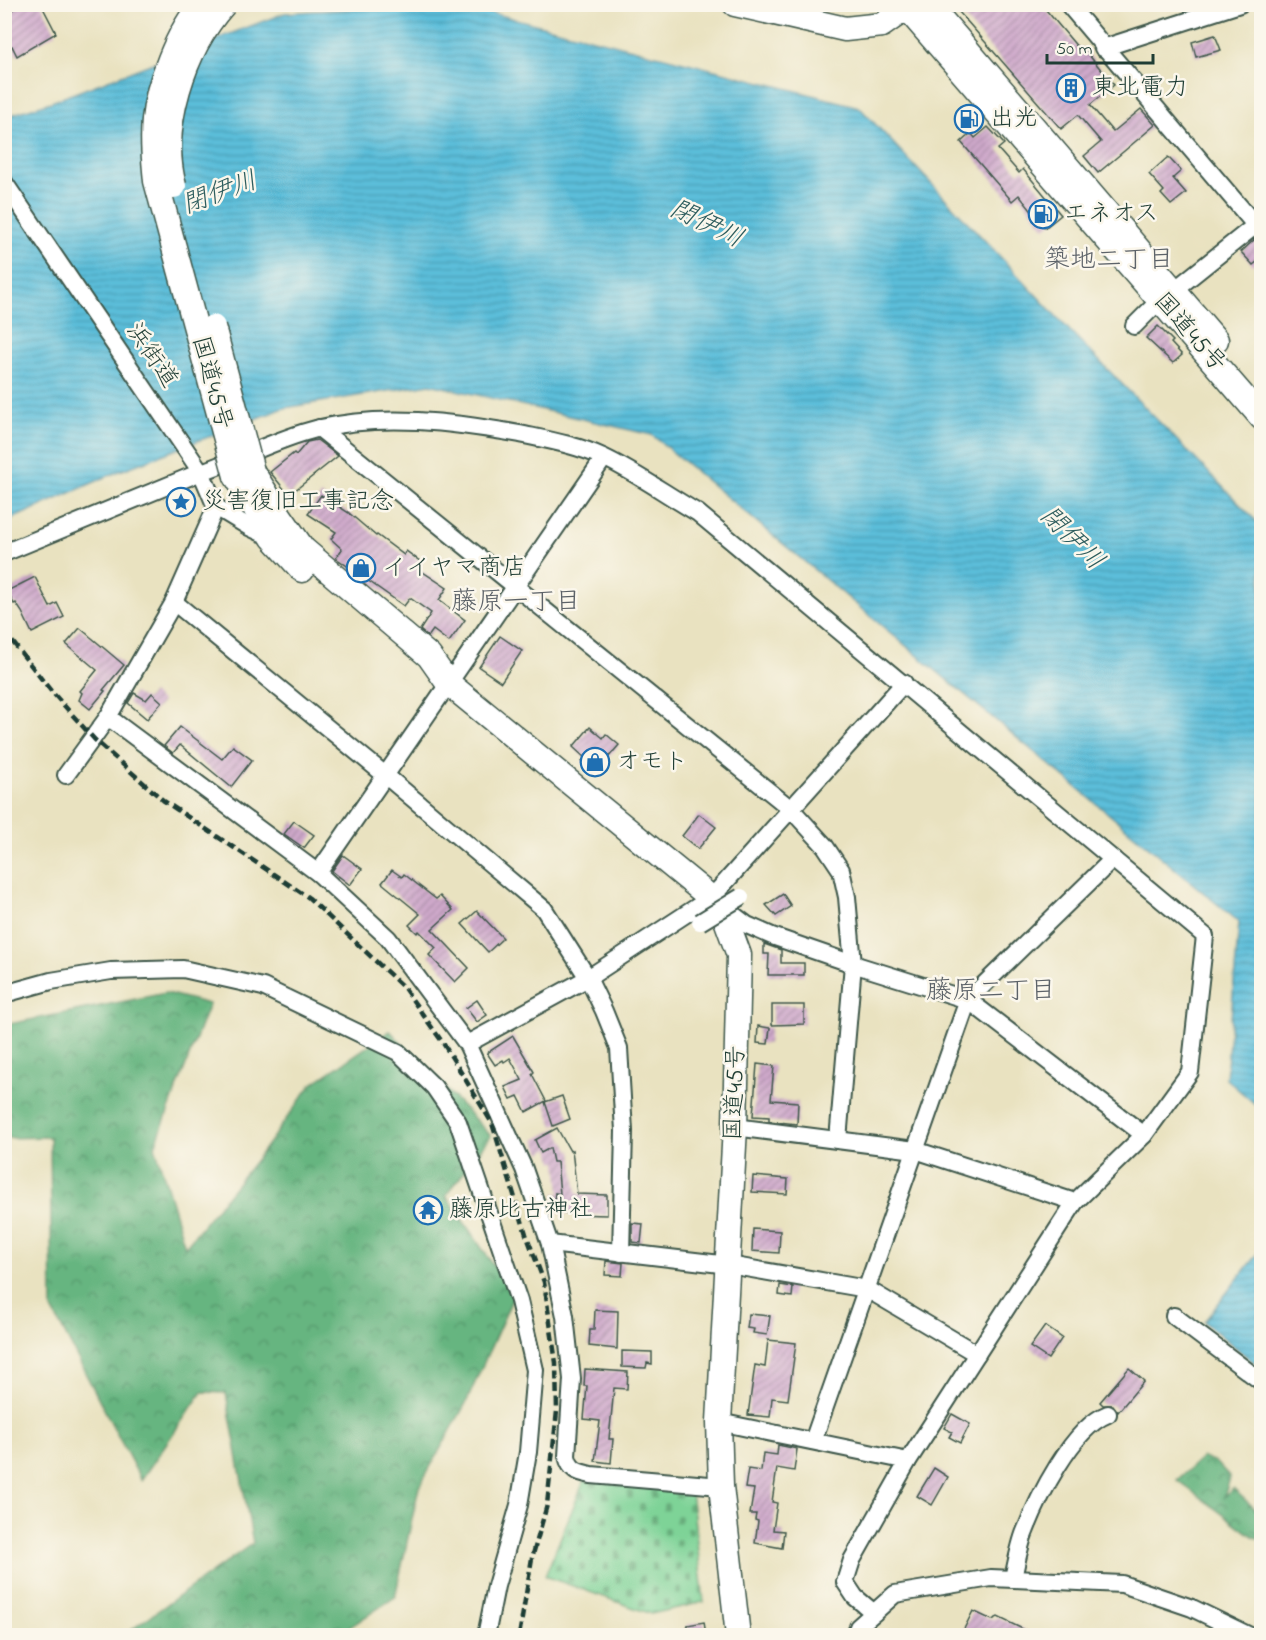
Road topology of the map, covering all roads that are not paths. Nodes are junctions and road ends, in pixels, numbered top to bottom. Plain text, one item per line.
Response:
1 (202, 4) edge
2 (225, 4) edge
3 (735, 4) edge
4 (1068, 4) edge
5 (1240, 4) edge
6 (912, 5) edge
7 (1103, 48) junction
8 (4, 182) edge
9 (1259, 226) edge
10 (1168, 295) junction
11 (1134, 326) dead end
12 (1259, 401) edge
13 (319, 428) junction
14 (604, 458) junction
15 (201, 472) junction
16 (244, 474) junction
17 (216, 507) junction
18 (273, 538) junction
19 (4, 553) edge
20 (515, 586) junction
21 (174, 602) junction
22 (448, 683) junction
23 (904, 683) junction
24 (108, 717) junction
25 (66, 775) dead end
26 (385, 775) junction
27 (790, 809) junction
28 (1113, 859) junction
29 (318, 873) junction
30 (725, 900) junction
31 (700, 922) dead end
32 (853, 964) junction
33 (588, 978) junction
34 (4, 994) edge
35 (968, 999) junction
36 (466, 1044) junction
37 (735, 1127) junction
38 (1144, 1135) junction
39 (838, 1140) junction
40 (915, 1150) junction
41 (1075, 1202) junction
42 (550, 1244) junction
43 (621, 1253) junction
44 (729, 1266) junction
45 (867, 1289) junction
46 (1174, 1316) dead end
47 (977, 1354) junction
48 (1262, 1382) edge
49 (1108, 1413) dead end
50 (719, 1422) junction
51 (813, 1441) junction
52 (908, 1461) junction
53 (721, 1486) junction
54 (1013, 1579) junction
55 (874, 1613) junction
56 (486, 1635) edge
57 (738, 1635) edge
58 (855, 1635) edge
59 (1251, 1635) edge

1 - 16 highway, 国道45号, bridge
2 - 16 highway, 国道45号, bridge
3 - 6 highway
4 - 7 street
5 - 7 street
6 - 10 highway, 国道45号
7 - 9 street
8 - 15 street, 浜街道
9 - 10 street
10 - 11 street
10 - 12 highway, 国道45号
13 - 14 street
13 - 15 street
13 - 20 street
14 - 20 street
14 - 23 street
15 - 17 street, 浜街道
15 - 19 street
16 - 18 highway, 国道45号
16 - 22 highway, 国道45号
17 - 18 street
17 - 21 street
18 - 22 highway, 国道45号
20 - 22 street
20 - 27 street
21 - 24 street
21 - 26 street
22 - 26 street
22 - 30 highway, 国道45号
23 - 27 street
23 - 28 street
24 - 25 street
24 - 29 street
26 - 29 street
26 - 33 street
27 - 30 street
27 - 32 street
28 - 35 street
28 - 38 street
29 - 36 street
30 - 31 street, bridge
30 - 32 street
30 - 33 street
30 - 37 highway, 国道45号
32 - 35 street
32 - 39 street
33 - 36 street
33 - 43 street
34 - 56 street
35 - 38 street
35 - 40 street
36 - 42 street
37 - 39 street
37 - 44 highway, 国道45号
38 - 41 street
39 - 40 street
40 - 41 street
40 - 45 street
41 - 47 street
42 - 43 street
42 - 53 street
43 - 44 street
44 - 45 street
44 - 50 highway, 国道45号
45 - 47 street
45 - 51 street
46 - 48 street
47 - 52 street
49 - 54 street
50 - 51 street
50 - 53 highway, 国道45号
51 - 52 street
52 - 55 street
53 - 57 highway, 国道45号
54 - 55 street
54 - 59 street
55 - 58 street

